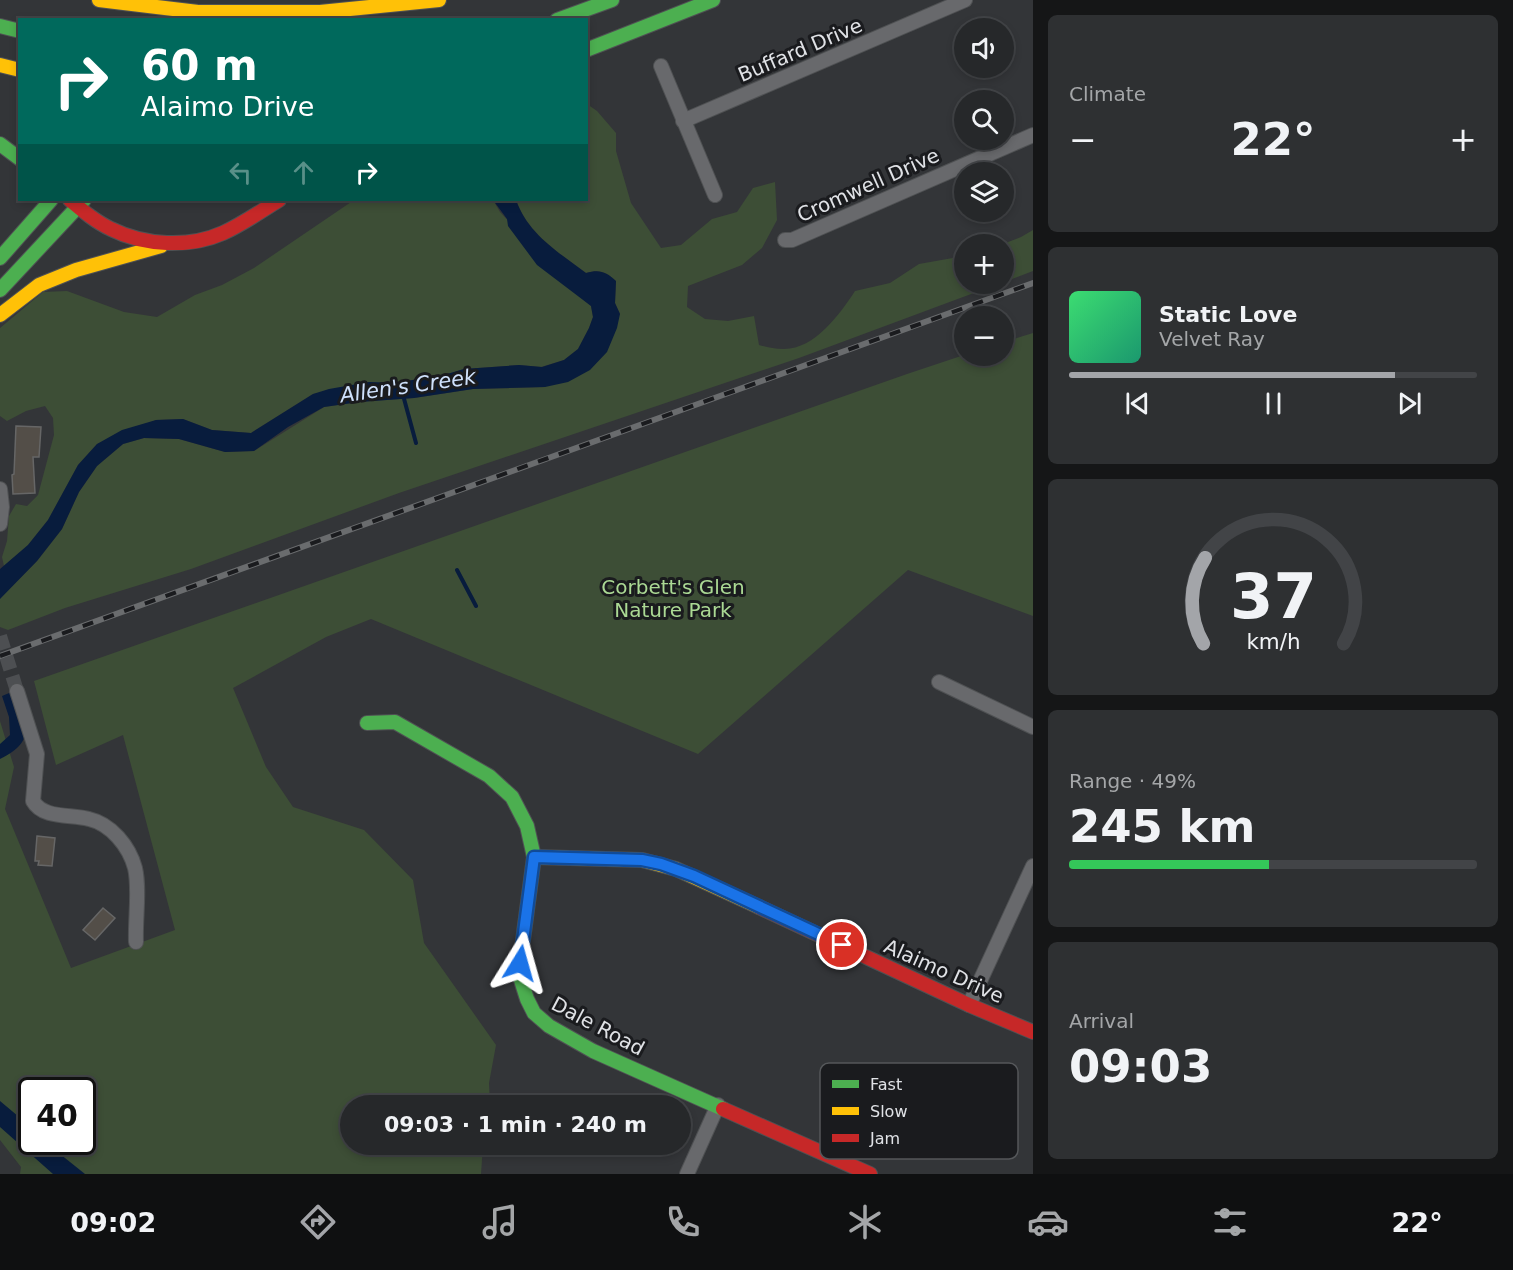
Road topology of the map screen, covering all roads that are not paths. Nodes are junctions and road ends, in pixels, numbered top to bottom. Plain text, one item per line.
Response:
1 (99, 0) edge
2 (294, 0) edge
3 (439, 0) edge
4 (612, 0) edge
5 (713, 0) edge
6 (965, 0) edge
7 (169, 9) edge
8 (199, 10) edge
9 (320, 12) junction
10 (562, 18) edge
11 (0, 26) edge
12 (18, 30) edge
13 (588, 49) edge
14 (0, 65) edge
15 (661, 66) dead end
16 (18, 70) edge
17 (683, 121) junction
18 (1033, 135) edge
19 (0, 144) edge
20 (18, 158) edge
21 (715, 195) dead end
22 (50, 201) edge
23 (277, 201) edge
24 (77, 202) edge
25 (785, 240) dead end
26 (172, 243) junction
27 (0, 258) edge
28 (0, 290) edge
29 (0, 315) edge
30 (0, 489) edge
31 (0, 524) edge
32 (939, 682) dead end
33 (17, 690) tunnel mouth
34 (367, 723) dead end
35 (1033, 727) edge
36 (534, 857) junction
37 (1033, 866) edge
38 (136, 942) dead end
39 (969, 1005) junction
40 (1033, 1032) edge
41 (718, 1105) junction
42 (820, 1151) edge
43 (837, 1159) edge
44 (687, 1174) edge
45 (870, 1174) edge

1 - 7 main road
2 - 9 main road
3 - 9 main road
4 - 10 main road
5 - 13 main road
6 - 17 street, Buffard Drive
7 - 8 main road
8 - 9 main road
11 - 12 main road
14 - 16 main road
15 - 17 street
17 - 21 street
18 - 25 street, Cromwell Drive
19 - 20 main road
22 - 27 main road
23 - 26 main road
24 - 26 main road
24 - 28 main road
26 - 29 main road
30 - 31 street
32 - 35 street
33 - 38 street
34 - 36 main road, Dale Road
36 - 39 main road, Alaimo Drive
36 - 41 main road, Dale Road
37 - 39 street
39 - 40 main road, Alaimo Drive
41 - 42 main road, Dale Road
41 - 44 street
43 - 45 main road, Dale Road

